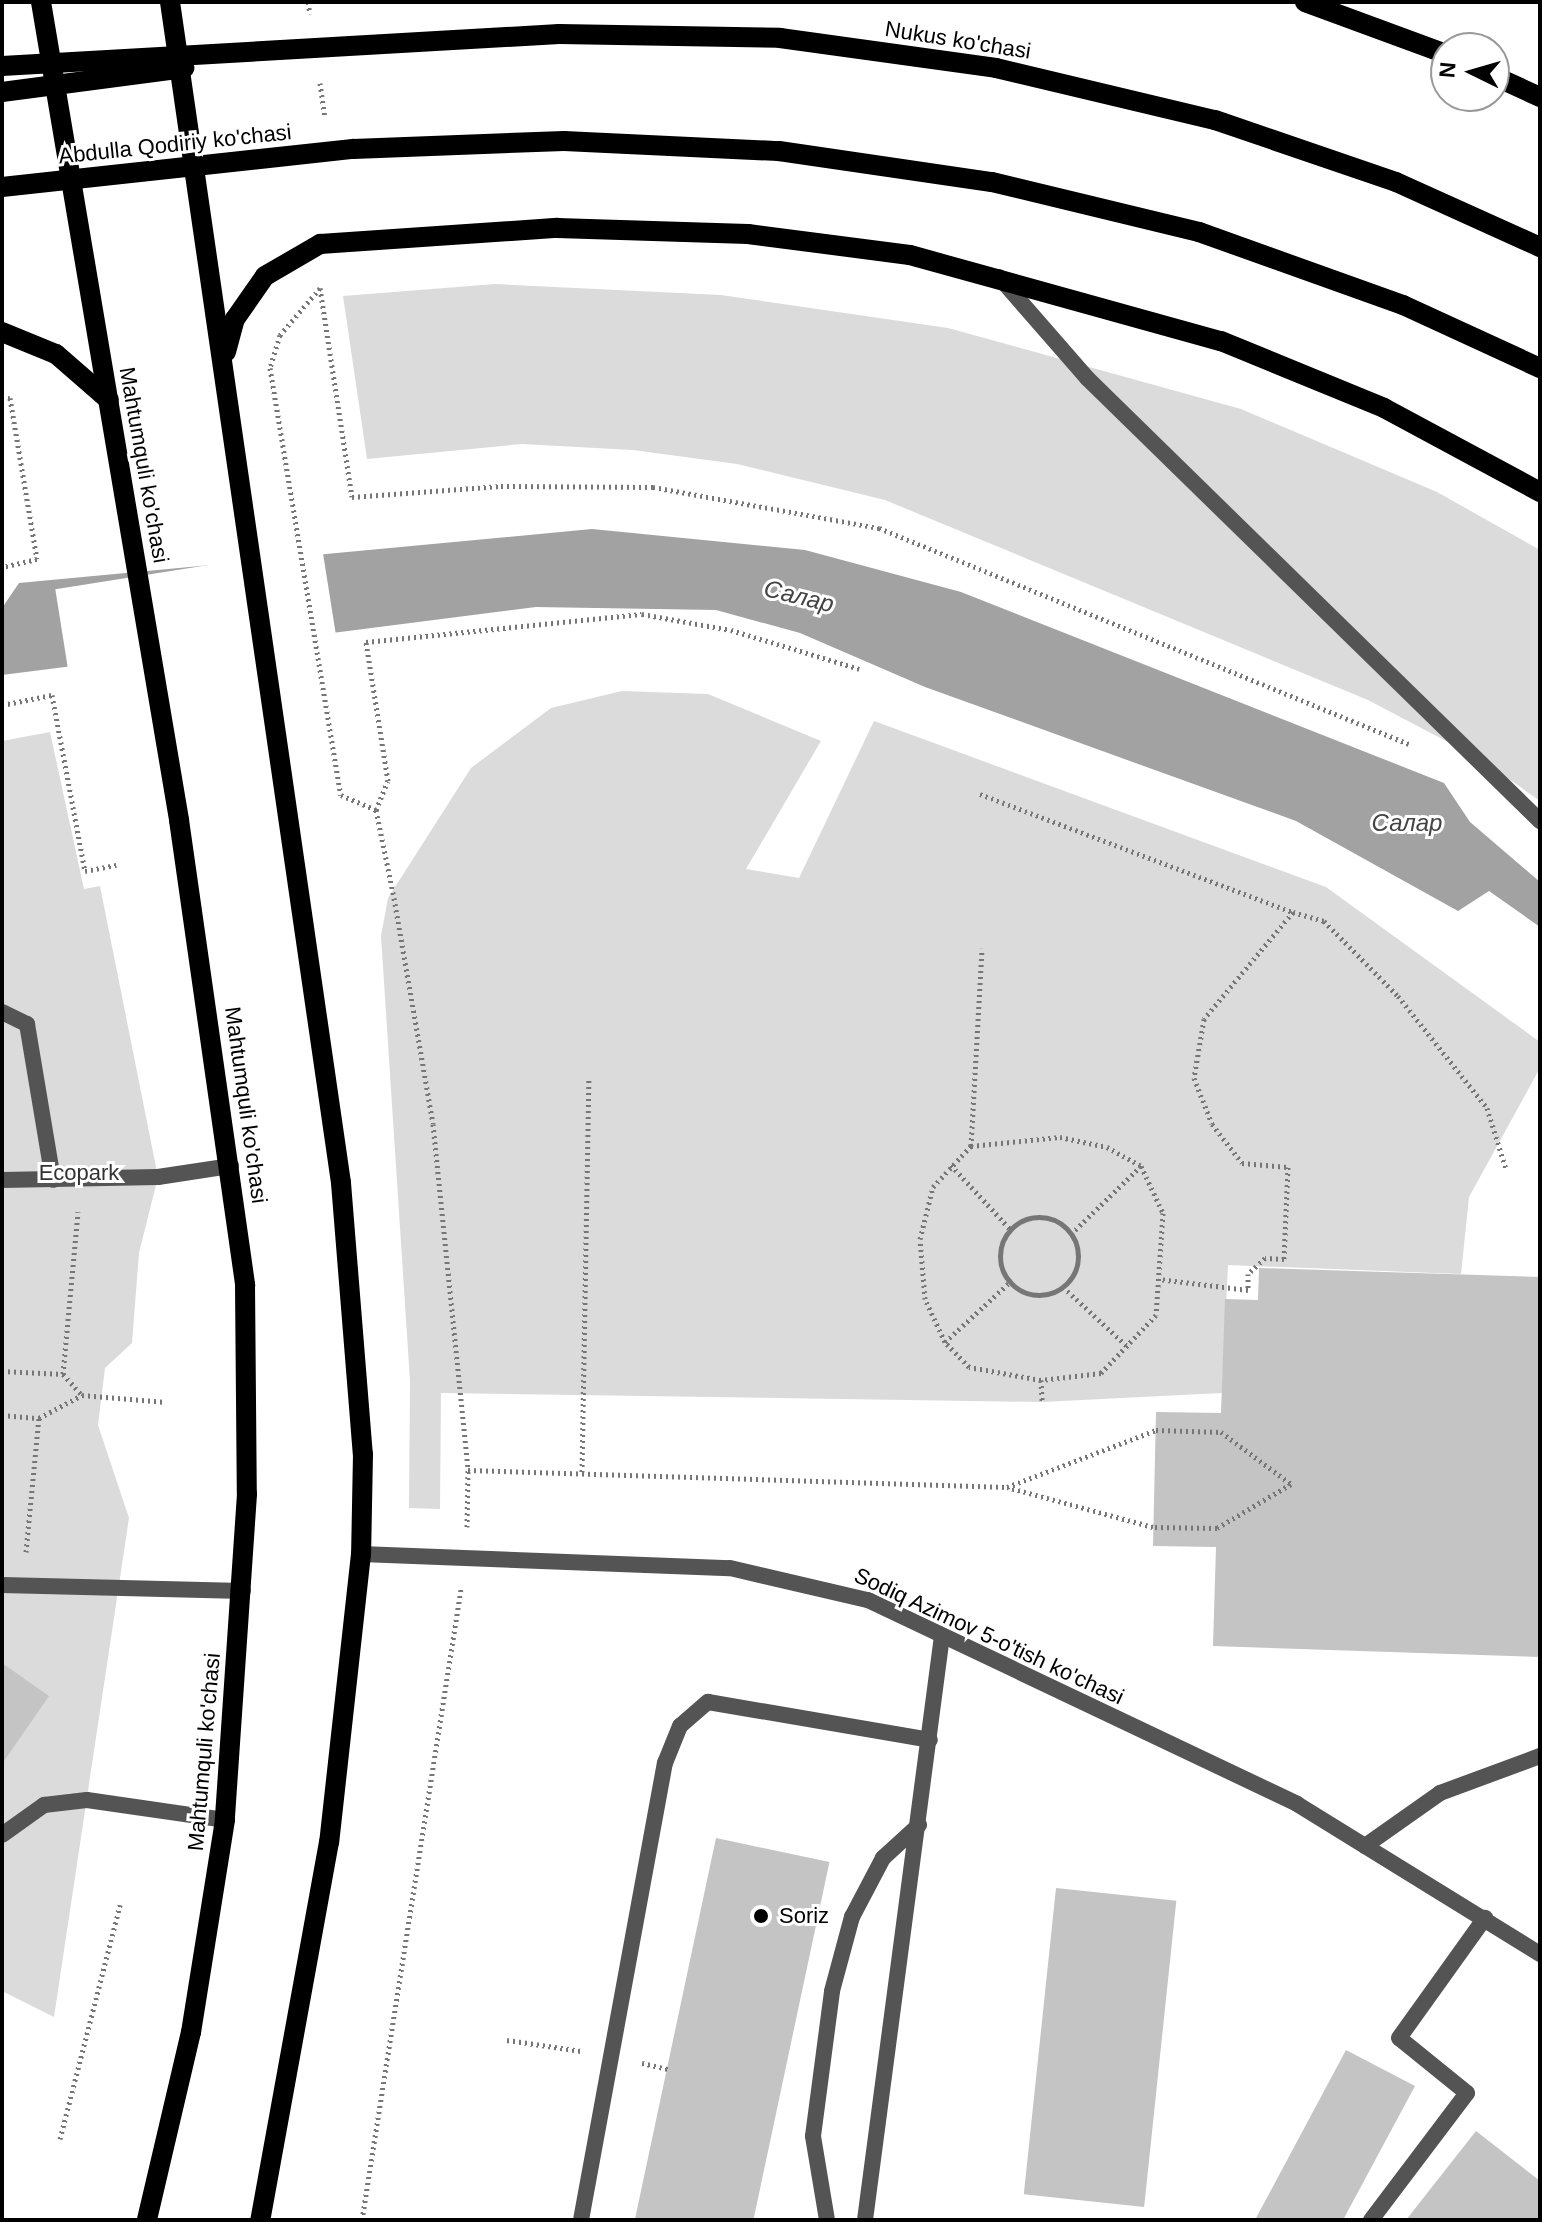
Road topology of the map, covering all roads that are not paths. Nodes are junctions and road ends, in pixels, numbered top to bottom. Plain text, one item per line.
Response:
1 (41, 2) edge
2 (170, 2) edge
3 (1305, 2) edge
4 (339, 47) junction
5 (1430, 48) edge
6 (2, 66) edge
7 (1510, 83) edge
8 (2, 92) edge
9 (1540, 97) edge
10 (2, 187) edge
11 (1540, 247) edge
12 (998, 276) junction
13 (2, 332) edge
14 (1540, 368) edge
15 (225, 376) junction
16 (109, 400) junction
17 (1540, 492) edge
18 (1540, 821) edge
19 (2, 1012) edge
20 (231, 1166) junction
21 (2, 1180) edge
22 (53, 1180) junction
23 (361, 1554) junction
24 (2, 1585) edge
25 (243, 1591) junction
26 (942, 1636) junction
27 (930, 1740) junction
28 (1540, 1756) edge
29 (225, 1820) junction
30 (919, 1825) junction
31 (2, 1835) edge
32 (1365, 1846) junction
33 (1485, 1918) junction
34 (1540, 1954) edge
35 (147, 2220) edge
36 (260, 2220) edge
37 (581, 2220) edge
38 (827, 2220) edge
39 (865, 2220) edge
40 (1371, 2220) edge

1 - 16 main road, Mahtumquli ko'chasi
2 - 15 main road
3 - 5 main road
4 - 6 main road
4 - 8 main road
4 - 11 main road, Nukus ko'chasi
7 - 9 main road
10 - 14 main road, Abdulla Qodiriy ko'chasi
12 - 15 main road
12 - 17 main road
12 - 18 street
13 - 16 main road
15 - 23 main road
16 - 20 main road, Mahtumquli ko'chasi
19 - 22 street
20 - 22 street
20 - 25 main road, Mahtumquli ko'chasi
21 - 22 street
23 - 26 street, Sodiq Azimov 5-o'tish ko'chasi
23 - 36 main road
24 - 25 street
25 - 29 main road, Mahtumquli ko'chasi
26 - 27 street
26 - 32 street, Sodiq Azimov 5-o'tish ko'chasi
27 - 30 street
27 - 37 street
28 - 32 street
29 - 31 street
29 - 35 main road, Mahtumquli ko'chasi
30 - 38 street
30 - 39 street
32 - 33 street, Sodiq Azimov 5-o'tish ko'chasi
33 - 34 street, Sodiq Azimov 5-o'tish ko'chasi
33 - 40 street

